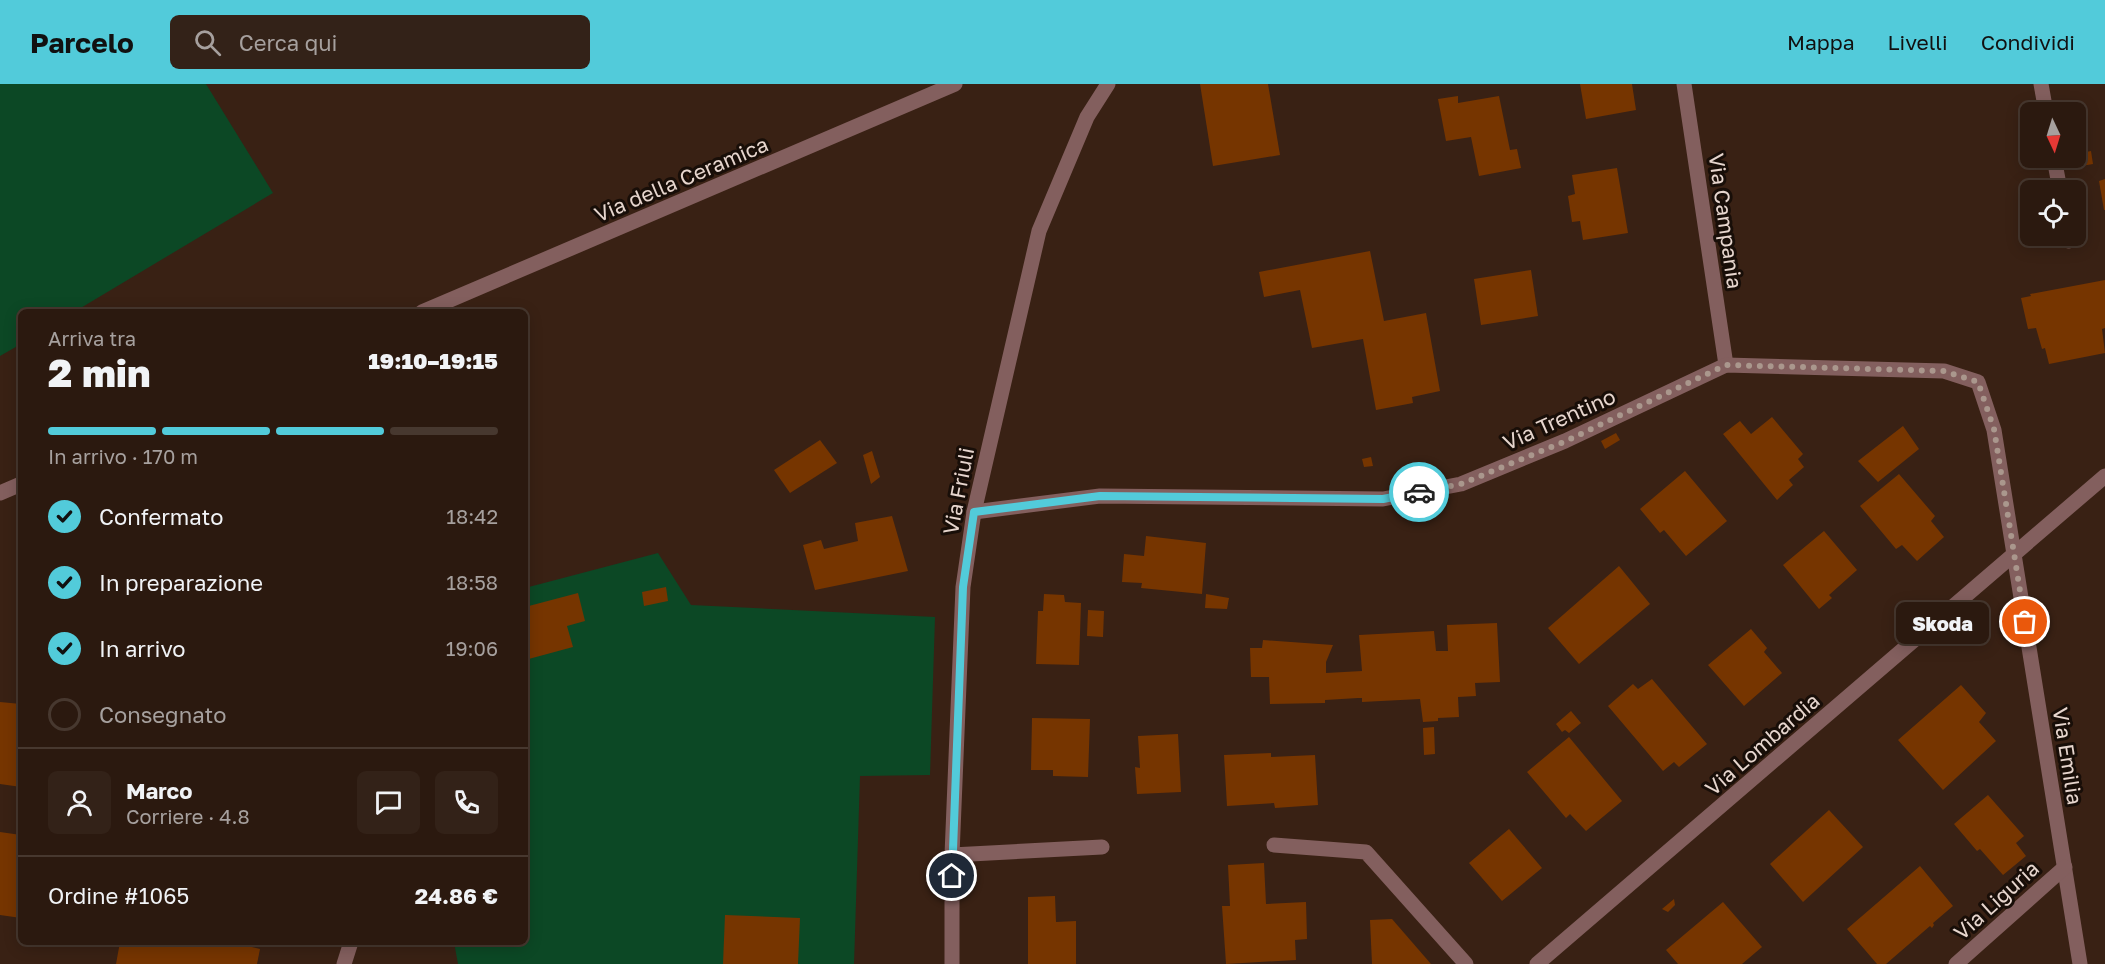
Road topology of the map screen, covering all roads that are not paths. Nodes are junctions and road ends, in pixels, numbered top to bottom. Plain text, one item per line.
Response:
1 (955, 84) edge
2 (1108, 84) edge
3 (1684, 84) edge
4 (2041, 84) edge
5 (2044, 102) edge
6 (430, 309) edge
7 (1726, 365) junction
8 (2105, 476) edge
9 (18, 485) edge
10 (0, 493) edge
11 (974, 512) junction
12 (2014, 556) junction
13 (1274, 845) dead end
14 (1102, 847) dead end
15 (952, 855) junction
16 (2065, 867) junction
17 (350, 945) edge
18 (344, 964) edge
19 (952, 964) edge
20 (1466, 964) edge
21 (1537, 964) edge
22 (1956, 964) edge
23 (2080, 964) edge

1 - 6 street, Via della Ceramica
2 - 11 street, Via Friuli
3 - 7 street, Via Campania
4 - 5 street
7 - 11 street, Via Trentino
7 - 12 street, Via Trentino
8 - 12 street, Via Lombardia
9 - 10 street
11 - 15 street, Via Friuli
12 - 16 street, Via Emilia
12 - 21 street, Via Lombardia
13 - 20 street
14 - 15 street
15 - 19 street, Via Friuli
16 - 22 street, Via Liguria
16 - 23 street, Via Emilia
17 - 18 street

